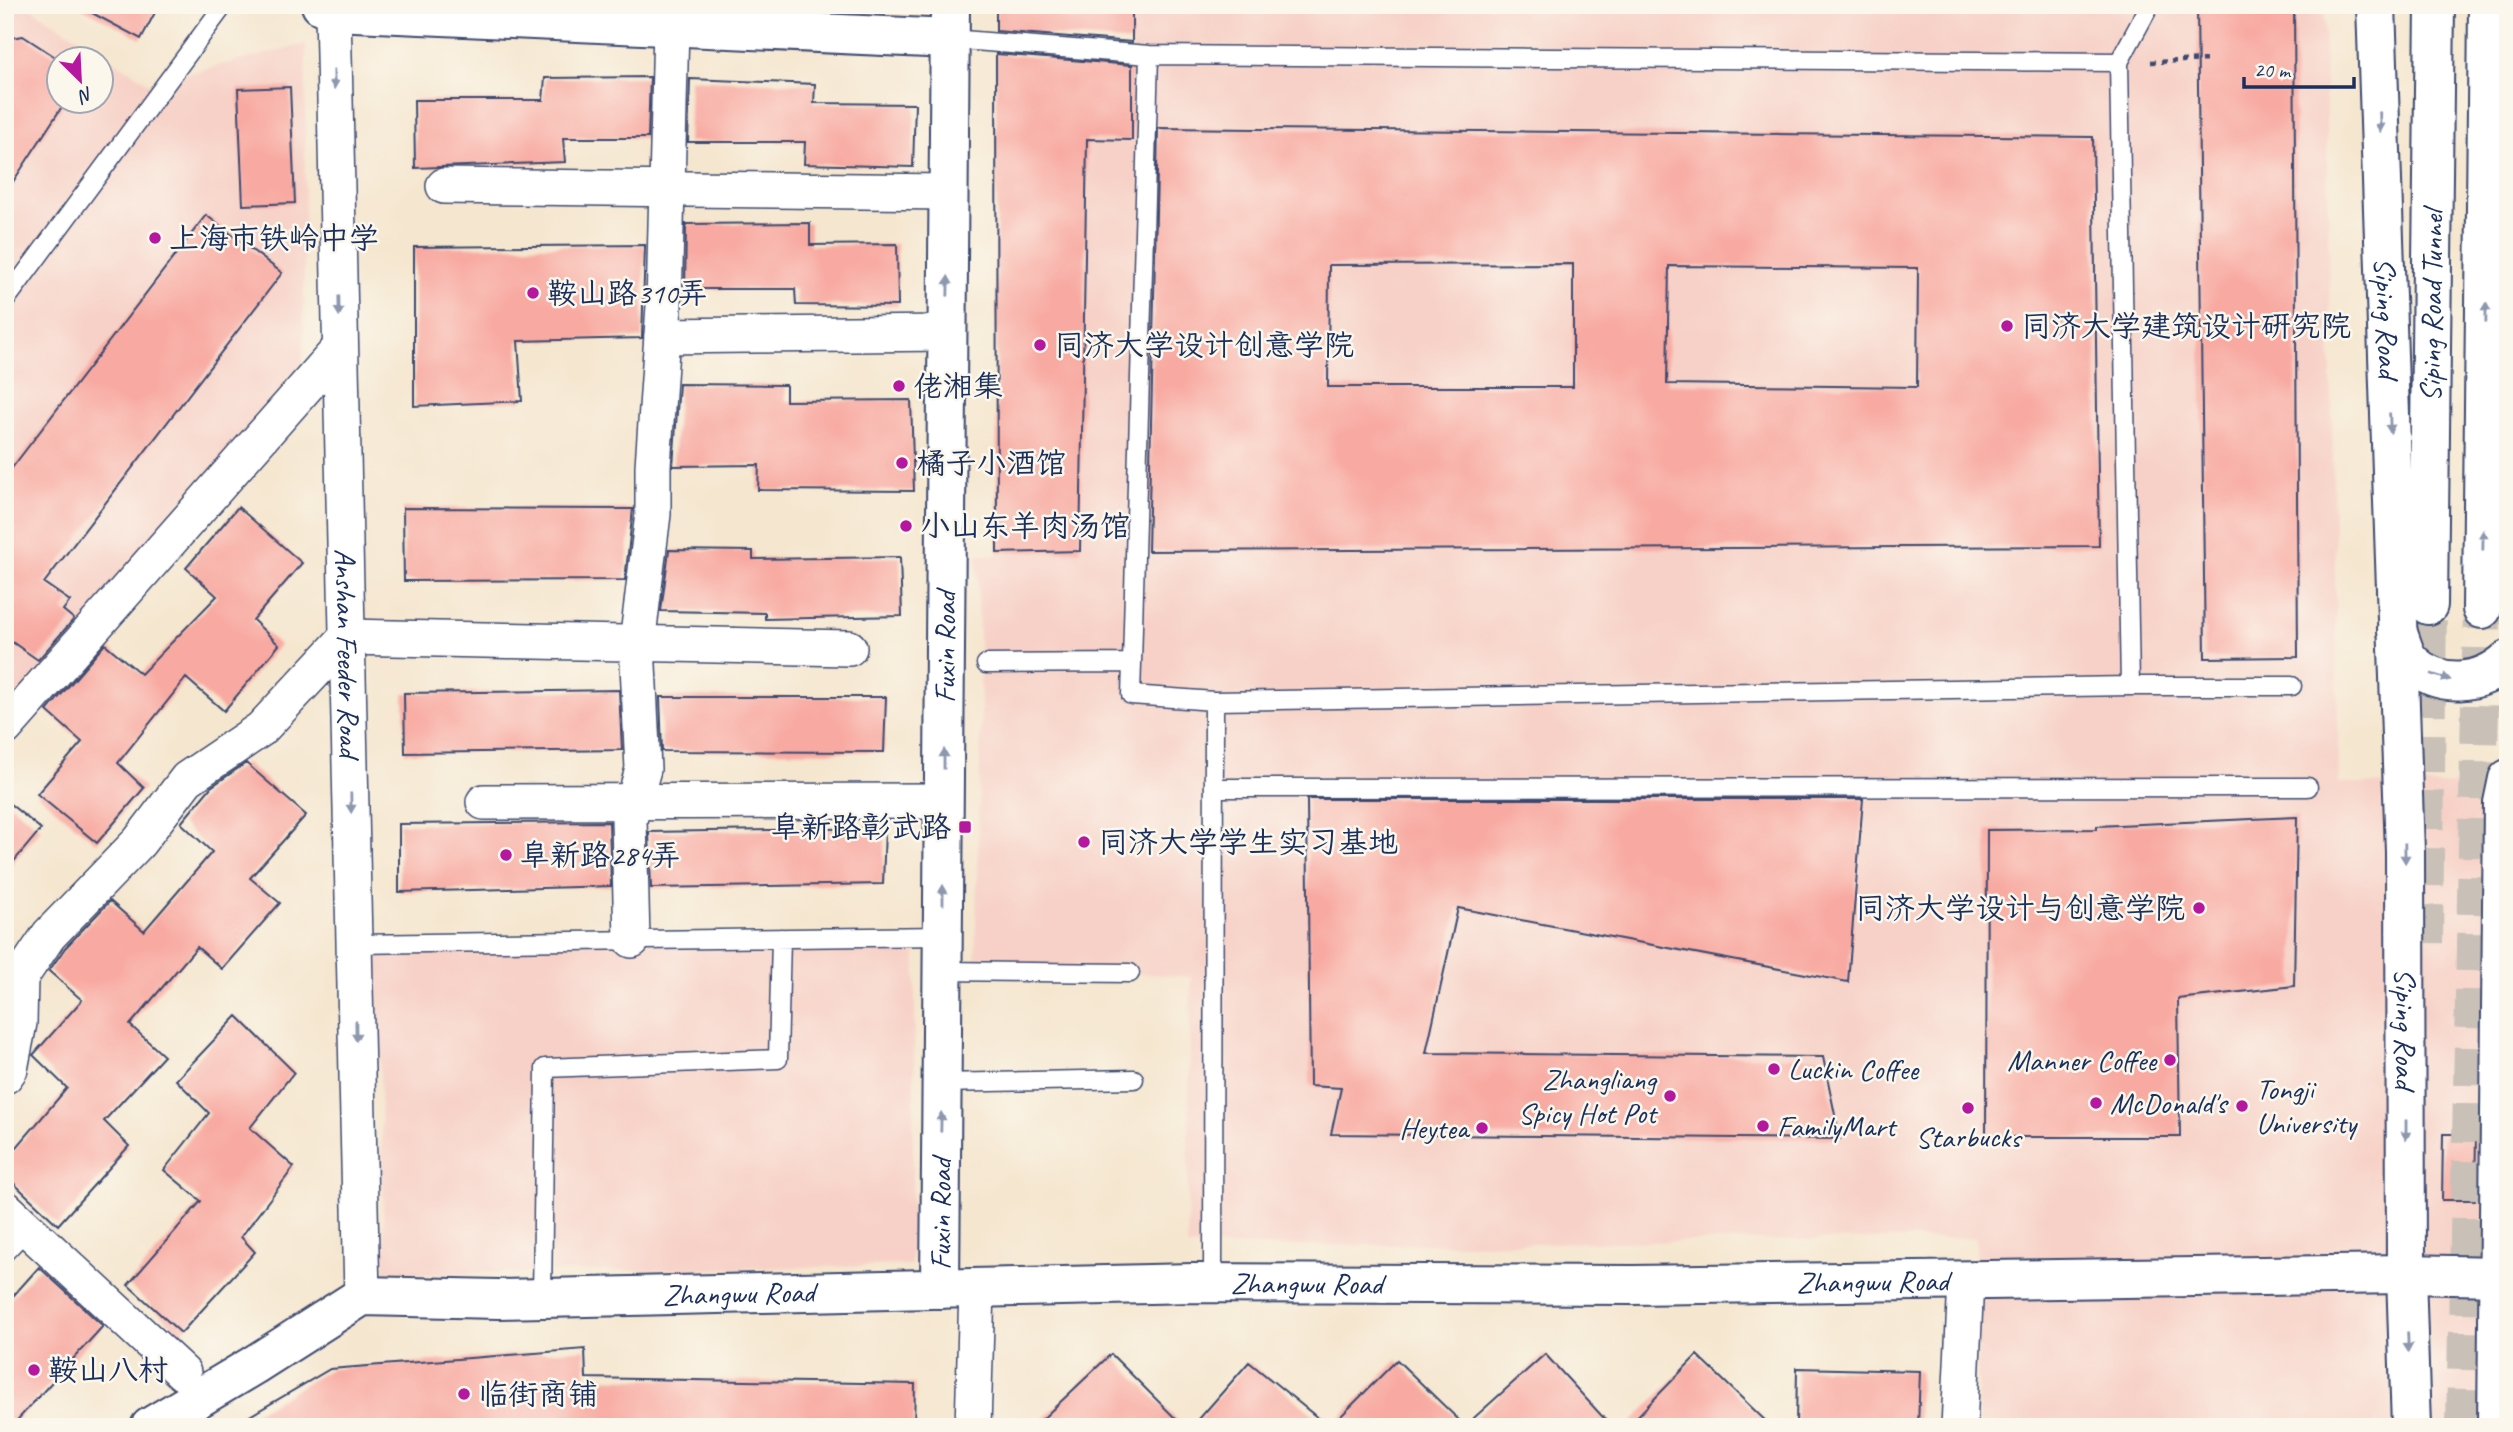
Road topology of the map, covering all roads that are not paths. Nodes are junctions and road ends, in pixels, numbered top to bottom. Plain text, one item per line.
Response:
1 (224, 5) edge
2 (2150, 5) edge
3 (2376, 5) edge
4 (2435, 5) edge
5 (2488, 5) edge
6 (327, 8) edge
7 (507, 12) edge
8 (950, 22) edge
9 (671, 26) junction
10 (1149, 55) junction
11 (2119, 62) junction
12 (444, 186) dead end
13 (667, 189) junction
14 (949, 192) junction
15 (5, 301) edge
16 (948, 333) junction
17 (662, 336) junction
18 (340, 348) junction
19 (2428, 606) tunnel mouth
20 (2482, 608) tunnel mouth
21 (2397, 631) junction
22 (347, 637) junction
23 (637, 643) junction
24 (849, 648) dead end
25 (2508, 660) edge
26 (1132, 663) junction
27 (986, 664) dead end
28 (2130, 686) junction
29 (2292, 686) dead end
30 (1214, 701) junction
31 (5, 728) edge
32 (2508, 779) edge
33 (1214, 788) junction
34 (2308, 788) dead end
35 (944, 801) junction
36 (484, 802) dead end
37 (634, 802) junction
38 (781, 938) junction
39 (632, 940) junction
40 (354, 944) junction
41 (942, 954) junction
42 (1130, 973) dead end
43 (5, 1076) edge
44 (1134, 1079) dead end
45 (942, 1083) junction
46 (13, 1230) edge
47 (2406, 1274) junction
48 (2505, 1278) edge
49 (1966, 1281) junction
50 (1213, 1284) junction
51 (977, 1288) junction
52 (940, 1289) junction
53 (362, 1296) junction
54 (542, 1298) junction
55 (183, 1373) dead end
56 (150, 1427) edge
57 (973, 1427) edge
58 (1959, 1427) edge
59 (2411, 1427) edge
60 (2497, 1427) edge

1 - 15 lane
2 - 11 lane
3 -> 21 street, Siping Road
4 - 19 street, Siping Road Tunnel
20 -> 5 street, Siping Road Tunnel
6 - 7 street
6 -> 18 street, Anshan Feeder Road
7 - 9 street
8 - 9 street
8 - 10 lane
8 - 14 street, Fuxin Road
9 - 13 street
10 - 11 lane
10 - 26 lane
11 - 28 lane
12 - 13 street
13 - 14 street
13 - 17 street
16 -> 14 street, Fuxin Road
16 - 17 street
35 -> 16 street, Fuxin Road
17 - 23 street
18 - 22 street, Anshan Feeder Road
18 - 31 street
21 -> 25 street, Siping Road
21 -> 47 street, Siping Road
22 - 23 street
22 -> 40 street, Anshan Feeder Road
22 - 43 street
23 - 24 street
23 - 37 street
26 - 27 lane
26 - 30 lane
28 - 29 lane
28 - 30 lane
30 - 33 lane
32 - 48 street
33 - 34 lane
33 - 50 lane
35 - 37 street
41 -> 35 street, Fuxin Road
36 - 37 street
37 - 39 street
38 - 39 lane
38 - 41 lane
38 - 54 lane
39 - 40 lane
40 -> 53 street, Anshan Feeder Road
41 - 42 lane
41 - 45 street, Fuxin Road
44 - 45 lane
52 -> 45 street, Fuxin Road
46 - 55 street
47 - 48 street, Zhangwu Road
47 - 49 street, Zhangwu Road
47 -> 59 street, Siping Road
48 - 60 street
49 - 50 street, Zhangwu Road
49 - 58 street
50 - 51 street, Zhangwu Road
51 - 52 street, Zhangwu Road
51 - 57 street
52 - 54 street, Zhangwu Road
53 - 54 street, Zhangwu Road
53 - 56 street

